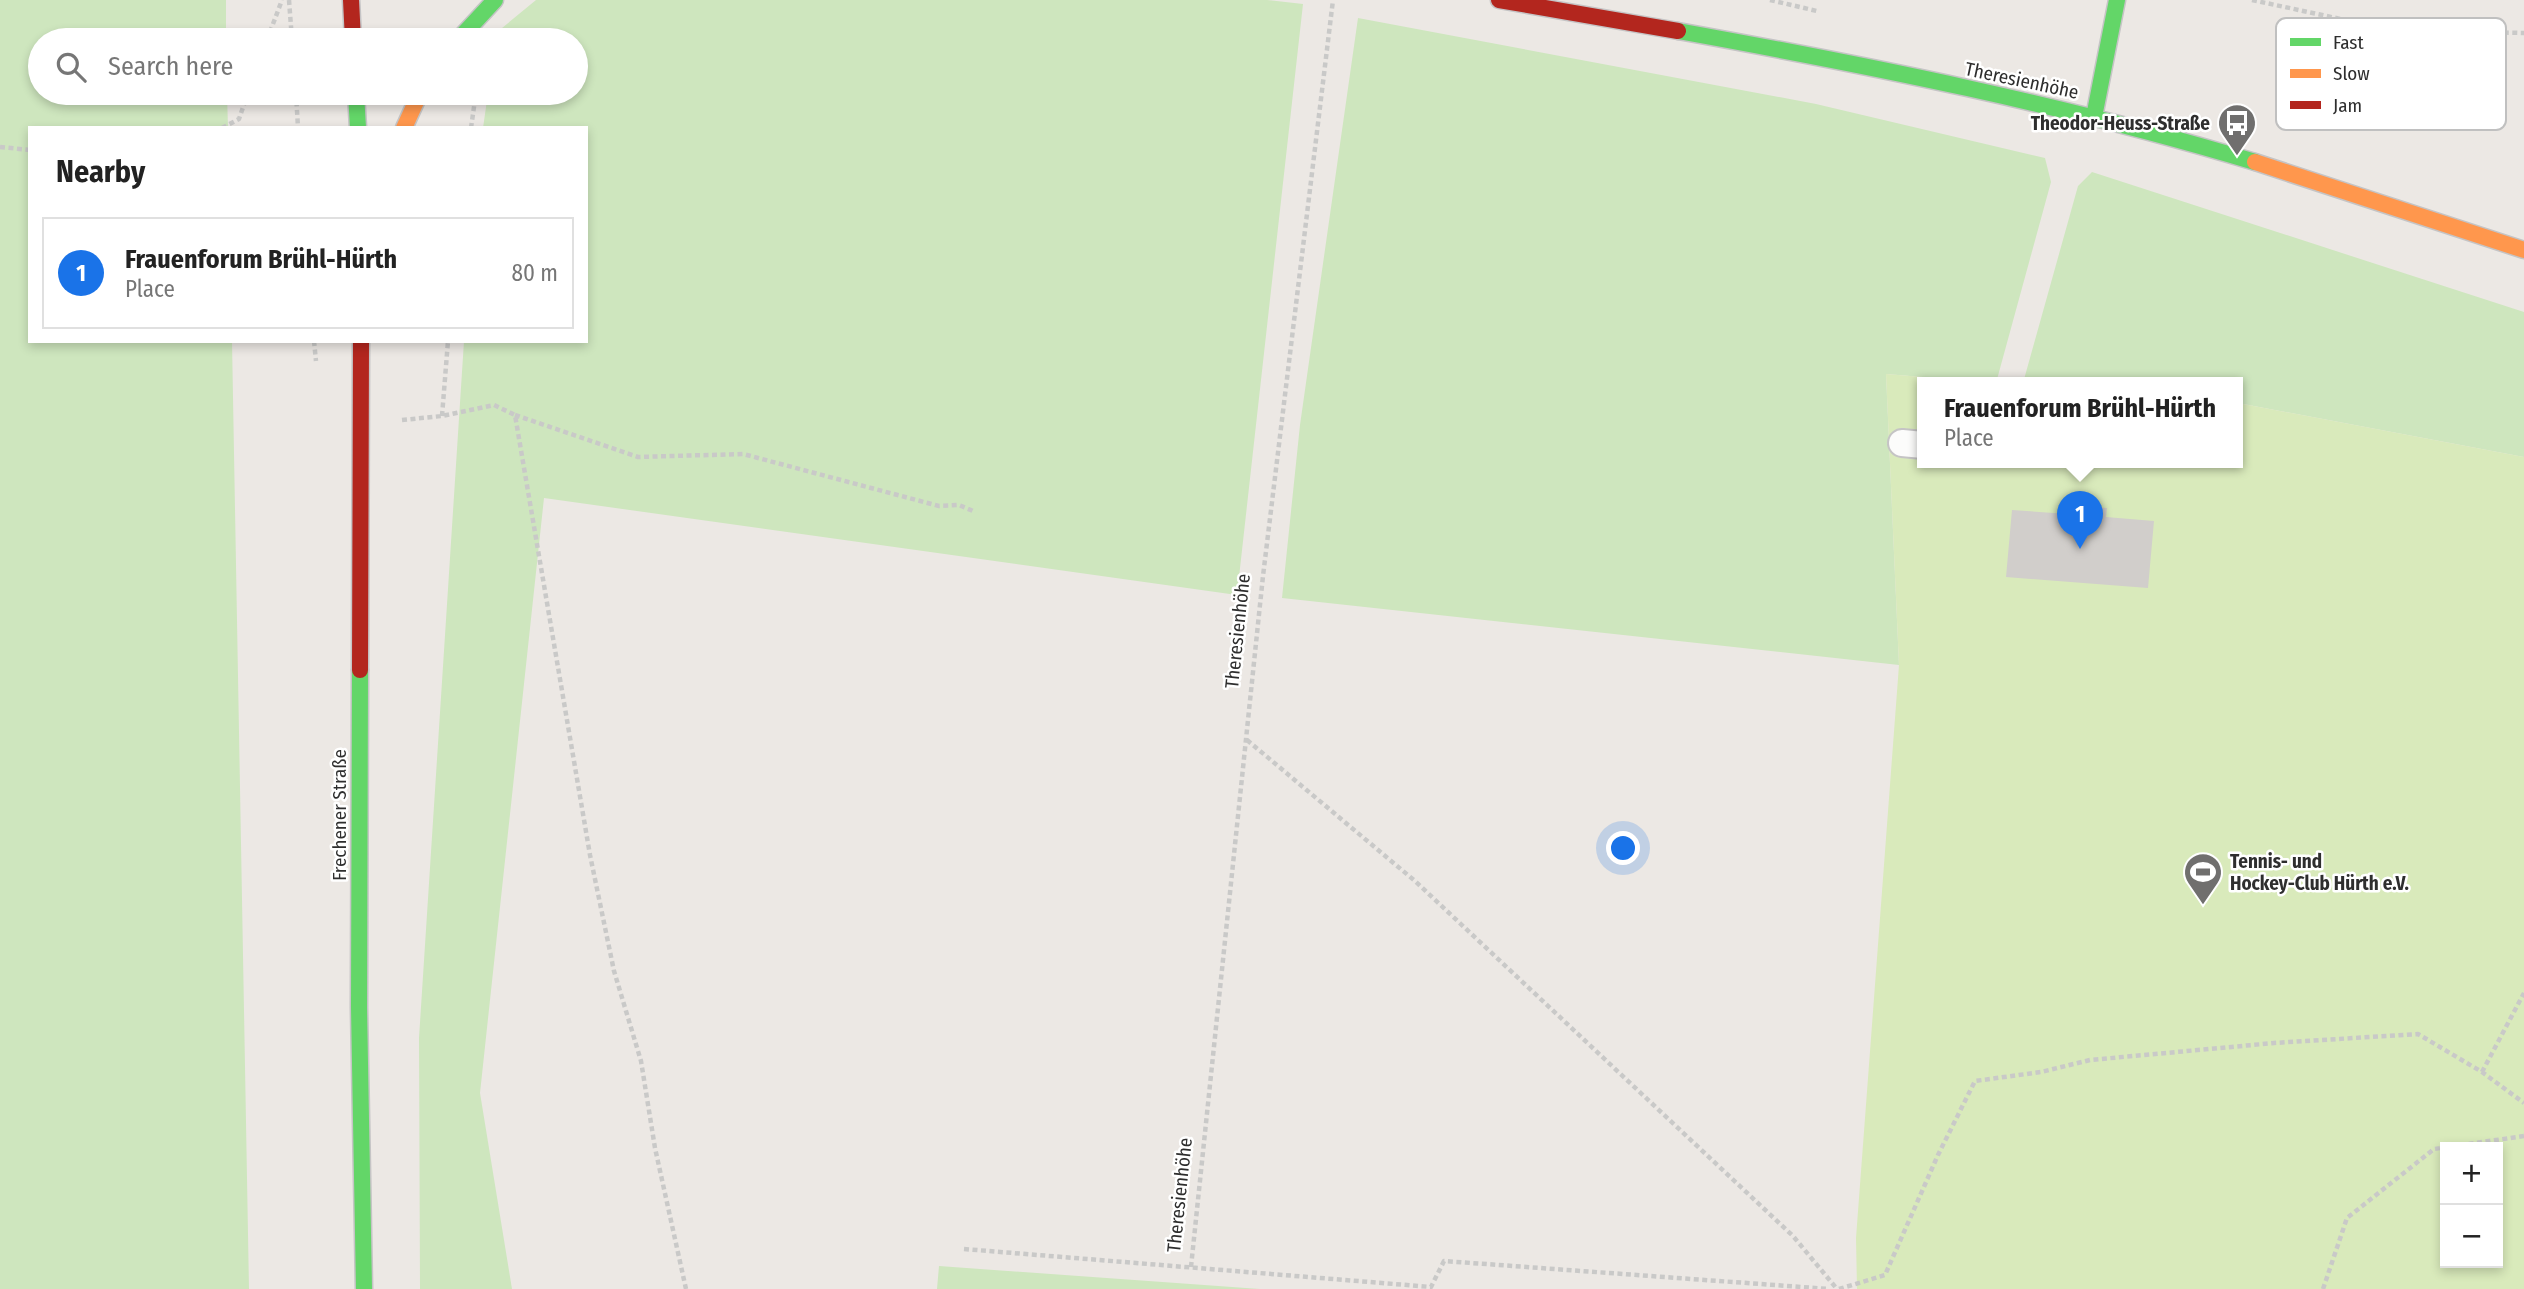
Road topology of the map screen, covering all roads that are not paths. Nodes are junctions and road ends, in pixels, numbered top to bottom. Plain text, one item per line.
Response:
1 (351, 0) edge
2 (495, 0) edge
3 (1499, 0) edge
4 (2117, 0) edge
5 (352, 28) edge
6 (469, 28) edge
7 (357, 105) edge
8 (415, 105) edge
9 (2094, 117) junction
10 (358, 126) edge
11 (405, 126) edge
12 (2524, 250) edge
13 (361, 343) edge
14 (364, 1289) edge

1 - 5 street
2 - 6 street
3 - 9 street, Theresienhöhe
4 - 9 street
7 - 10 street
8 - 11 street
9 - 12 street, Theresienhöhe
13 - 14 street, Frechener Straße

